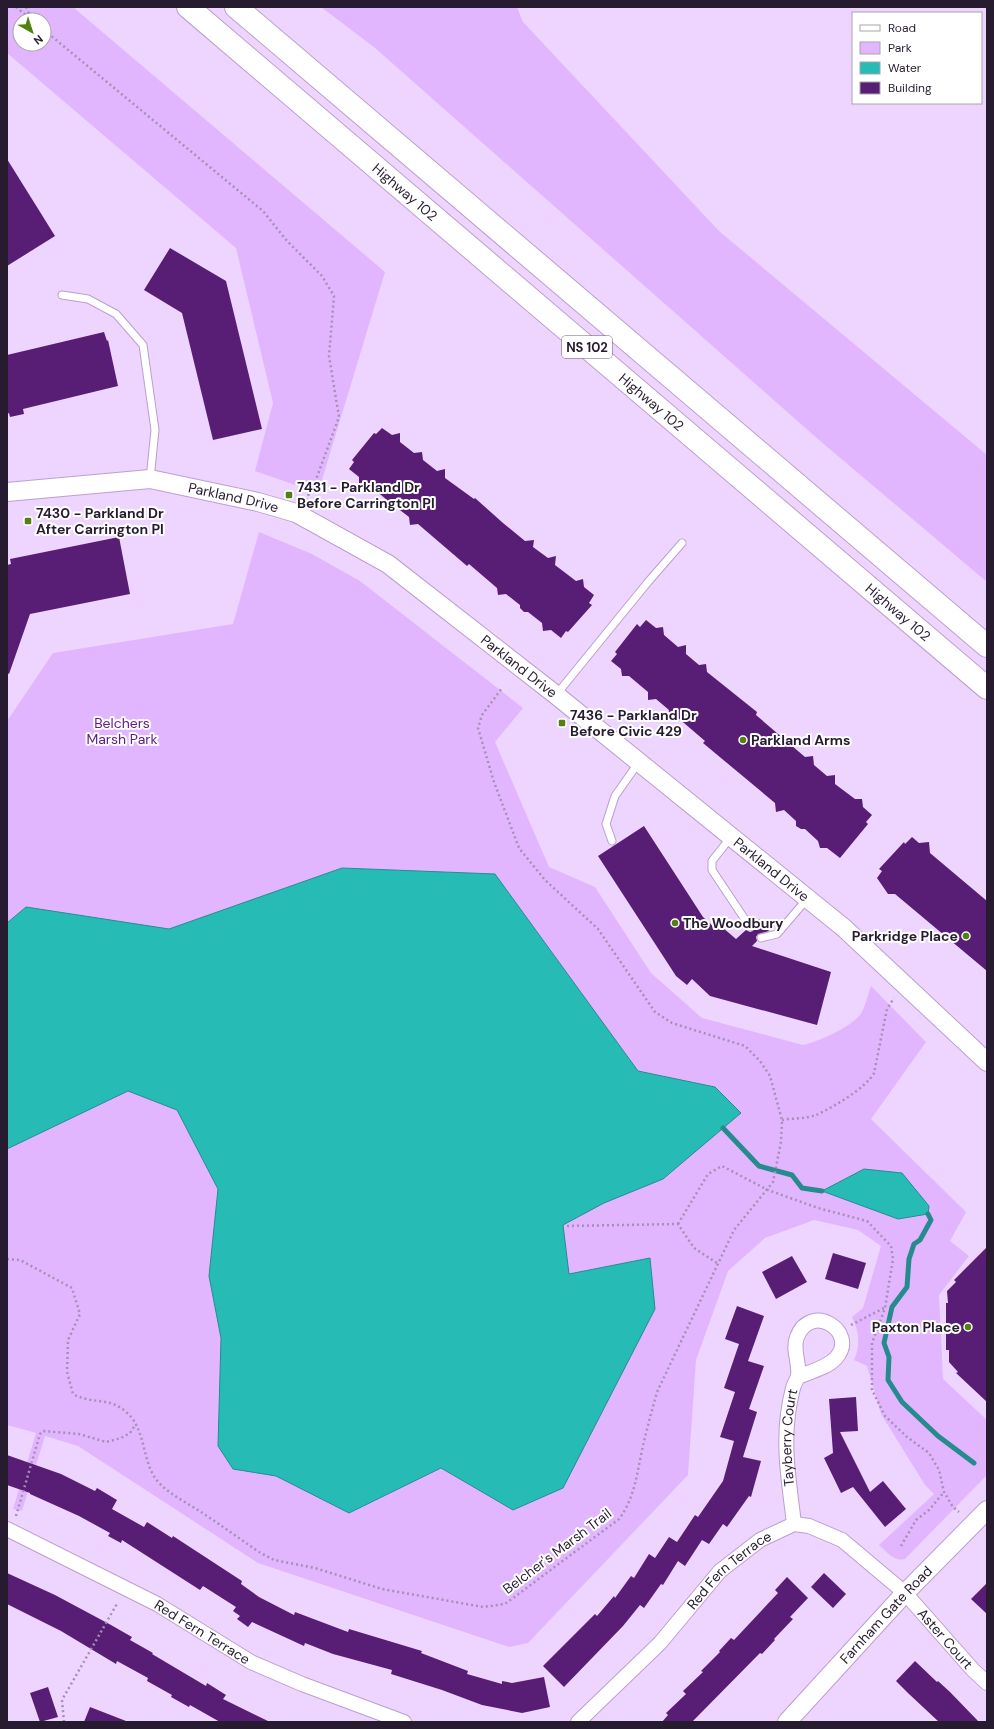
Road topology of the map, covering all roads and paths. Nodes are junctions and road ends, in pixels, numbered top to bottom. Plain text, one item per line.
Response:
1 (188, 7) edge
2 (236, 7) edge
3 (52, 37) edge
4 (62, 294) dead end
5 (150, 479) junction
6 (7, 492) edge
7 (296, 514) junction
8 (682, 543) dead end
9 (987, 646) edge
10 (502, 688) dead end
11 (987, 688) edge
12 (556, 695) junction
13 (639, 762) junction
14 (731, 837) junction
15 (612, 841) dead end
16 (807, 899) junction
17 (750, 927) dead end
18 (761, 938) dead end
19 (902, 982) junction
20 (987, 1062) edge
21 (782, 1120) junction
22 (768, 1190) junction
23 (678, 1224) junction
24 (567, 1226) dead end
25 (7, 1259) edge
26 (717, 1263) junction
27 (885, 1308) junction
28 (839, 1332) junction
29 (798, 1377) junction
30 (136, 1424) junction
31 (944, 1492) junction
32 (987, 1510) edge
33 (959, 1512) dead end
34 (794, 1524) junction
35 (9, 1530) edge
36 (901, 1546) dead end
37 (905, 1593) junction
38 (110, 1615) dead end
39 (987, 1683) edge
40 (64, 1722) edge
41 (404, 1722) edge
42 (578, 1722) edge
43 (787, 1722) edge

1 - 11 highway, Highway 102 / NS 102
2 - 9 highway, NS 102
3 - 7 path
4 - 5 lane
5 - 6 street, Parkland Drive
5 - 7 street, Parkland Drive
7 - 12 street, Parkland Drive
8 - 12 lane
10 - 21 path, Belcher's Marsh Trail
12 - 13 street, Parkland Drive
13 - 14 street, Parkland Drive
13 - 15 lane
14 - 16 street, Parkland Drive
14 - 17 lane
16 - 18 lane
16 - 19 street, Parkland Drive
19 - 20 street, Parkland Drive
19 - 21 path
21 - 22 path, Belcher's Marsh Trail
22 - 23 path
22 - 26 path, Belcher's Marsh Trail
22 - 27 path
23 - 24 path
23 - 26 path
25 - 30 path, Belcher's Marsh Trail
26 - 30 path, Belcher's Marsh Trail
27 - 28 path
27 - 31 path
28 - 29 street, Tayberry Court
28 - 29 street, Tayberry Court
29 - 34 street, Tayberry Court
30 - 35 path
31 - 33 path
31 - 36 path
32 - 37 street, Farnham Gate Road
34 - 37 street
34 - 42 street, Red Fern Terrace
35 - 41 street, Red Fern Terrace
37 - 39 street, Aster Court
37 - 43 street, Farnham Gate Road
38 - 40 path

